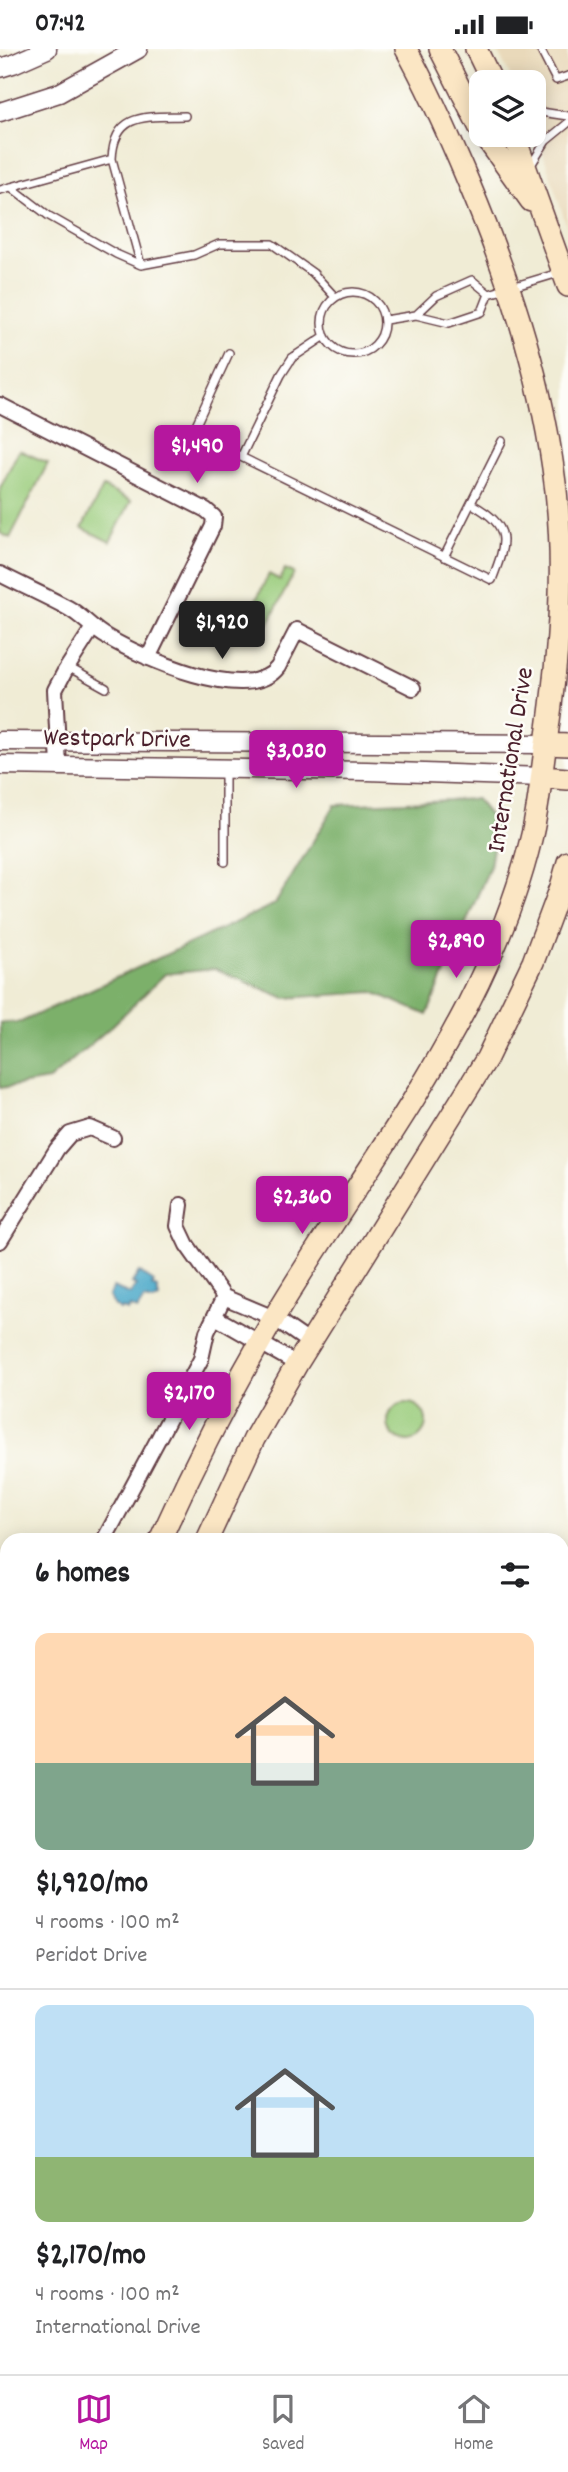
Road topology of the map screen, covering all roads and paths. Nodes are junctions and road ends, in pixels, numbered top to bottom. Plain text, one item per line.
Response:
1 (47, 49) edge
2 (138, 49) edge
3 (389, 49) edge
4 (406, 49) edge
5 (440, 49) edge
6 (476, 49) edge
7 (540, 49) edge
8 (0, 68) edge
9 (486, 70) edge
10 (568, 76) edge
11 (469, 106) edge
12 (0, 112) edge
13 (546, 113) edge
14 (186, 116) dead end
15 (568, 116) edge
16 (568, 123) edge
17 (452, 142) junction
18 (493, 147) edge
19 (518, 147) edge
20 (112, 159) junction
21 (528, 173) junction
22 (10, 187) junction
23 (0, 190) edge
24 (543, 216) junction
25 (141, 265) junction
26 (565, 279) edge
27 (499, 291) junction
28 (335, 297) junction
29 (416, 315) junction
30 (384, 320) junction
31 (324, 336) junction
32 (229, 353) dead end
33 (0, 405) edge
34 (502, 442) dead end
35 (241, 457) junction
36 (472, 504) junction
37 (444, 557) junction
38 (0, 575) edge
39 (92, 629) junction
40 (148, 658) junction
41 (68, 667) junction
42 (106, 688) dead end
43 (413, 688) dead end
44 (0, 741) edge
45 (57, 741) junction
46 (546, 744) junction
47 (568, 745) edge
48 (0, 765) edge
49 (59, 766) junction
50 (225, 770) junction
51 (542, 777) junction
52 (568, 779) edge
53 (225, 862) dead end
54 (568, 862) edge
55 (113, 1138) dead end
56 (181, 1205) dead end
57 (0, 1241) edge
58 (224, 1297) junction
59 (215, 1317) junction
60 (274, 1318) junction
61 (310, 1343) junction
62 (260, 1344) junction
63 (297, 1364) junction
64 (108, 1533) edge
65 (163, 1533) edge
66 (210, 1533) edge

1 - 8 street
2 - 12 street
3 - 17 main road
4 - 17 main road, International Drive
5 - 11 main road
6 - 9 main road
7 - 10 lane
13 - 15 lane
14 - 20 lane
16 - 21 lane
17 - 27 main road, International Drive
18 - 24 main road
19 - 21 main road
20 - 22 lane
20 - 25 lane
21 - 24 main road
22 - 23 lane
22 - 25 lane
24 - 26 main road
25 - 28 lane
26 - 27 lane
27 - 29 lane
27 - 29 lane
27 - 46 main road, International Drive
28 - 30 lane
28 - 31 lane
29 - 30 lane
30 - 31 lane
31 - 35 lane
32 - 35 lane
33 - 40 street
34 - 36 lane
35 - 37 lane
36 - 37 lane
36 - 37 lane
38 - 39 street
39 - 40 street
39 - 41 street
40 - 43 street
41 - 42 lane
41 - 45 street
44 - 45 street, Westpark Drive
45 - 46 street, Westpark Drive
45 - 49 street
46 - 47 main road, Westpark Drive
46 - 51 main road, International Drive
48 - 49 street, Westpark Drive
49 - 50 street, Westpark Drive
50 - 51 street, Westpark Drive
50 - 53 lane
51 - 52 main road, Westpark Drive
51 - 60 main road, International Drive
54 - 61 main road
55 - 57 street
56 - 58 street
58 - 59 street
58 - 60 street
59 - 62 street
59 - 64 street
60 - 61 street
60 - 62 main road, International Drive
61 - 63 main road
62 - 63 street
62 - 65 main road, International Drive
63 - 66 main road

